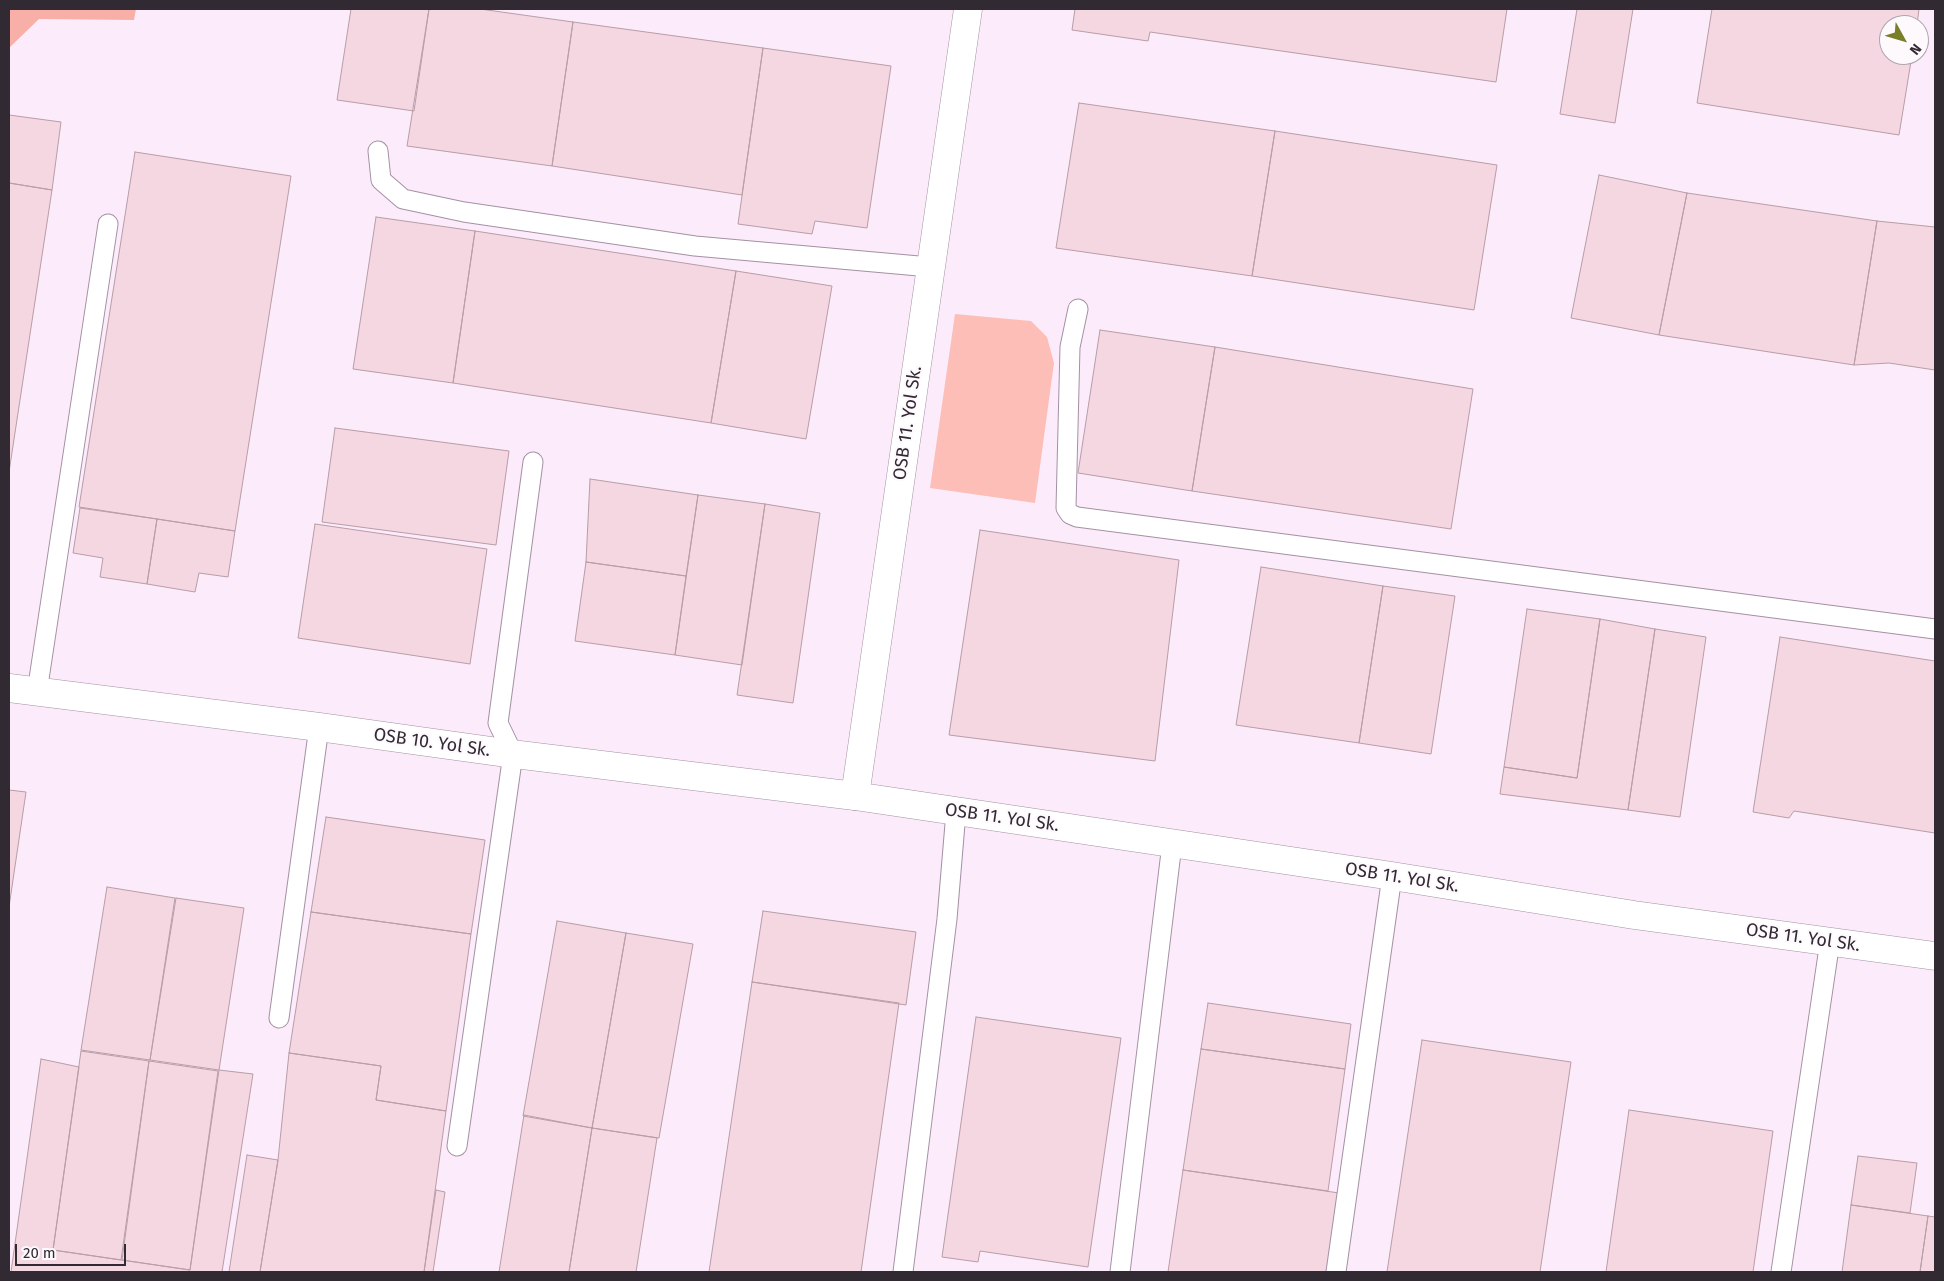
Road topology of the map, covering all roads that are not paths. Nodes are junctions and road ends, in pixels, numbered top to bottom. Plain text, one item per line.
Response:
1 (968, 9) edge
2 (378, 151) dead end
3 (108, 224) dead end
4 (930, 268) junction
5 (1078, 309) dead end
6 (533, 462) dead end
7 (1935, 629) edge
8 (9, 688) edge
9 (37, 692) junction
10 (319, 727) junction
11 (513, 754) junction
12 (855, 796) junction
13 (956, 812) junction
14 (1172, 844) junction
15 (1392, 876) junction
16 (1830, 941) junction
17 (1935, 956) edge
18 (279, 1018) dead end
19 (457, 1146) dead end
20 (902, 1272) edge
21 (1120, 1272) edge
22 (1336, 1272) edge
23 (1781, 1272) edge

1 - 4 street, OSB 11. Yol Sk.
2 - 4 lane
3 - 9 lane
4 - 12 street, OSB 11. Yol Sk.
5 - 7 lane
6 - 11 lane
8 - 9 street, OSB 10. Yol Sk.
9 - 10 street, OSB 10. Yol Sk.
10 - 11 street, OSB 10. Yol Sk.
10 - 18 lane
11 - 12 street, OSB 10. Yol Sk.
11 - 19 lane
12 - 13 street, OSB 11. Yol Sk.
13 - 14 street, OSB 11. Yol Sk.
13 - 20 lane
14 - 15 street, OSB 11. Yol Sk.
14 - 21 lane
15 - 16 street, OSB 11. Yol Sk.
15 - 22 lane
16 - 17 street, OSB 11. Yol Sk.
16 - 23 lane

